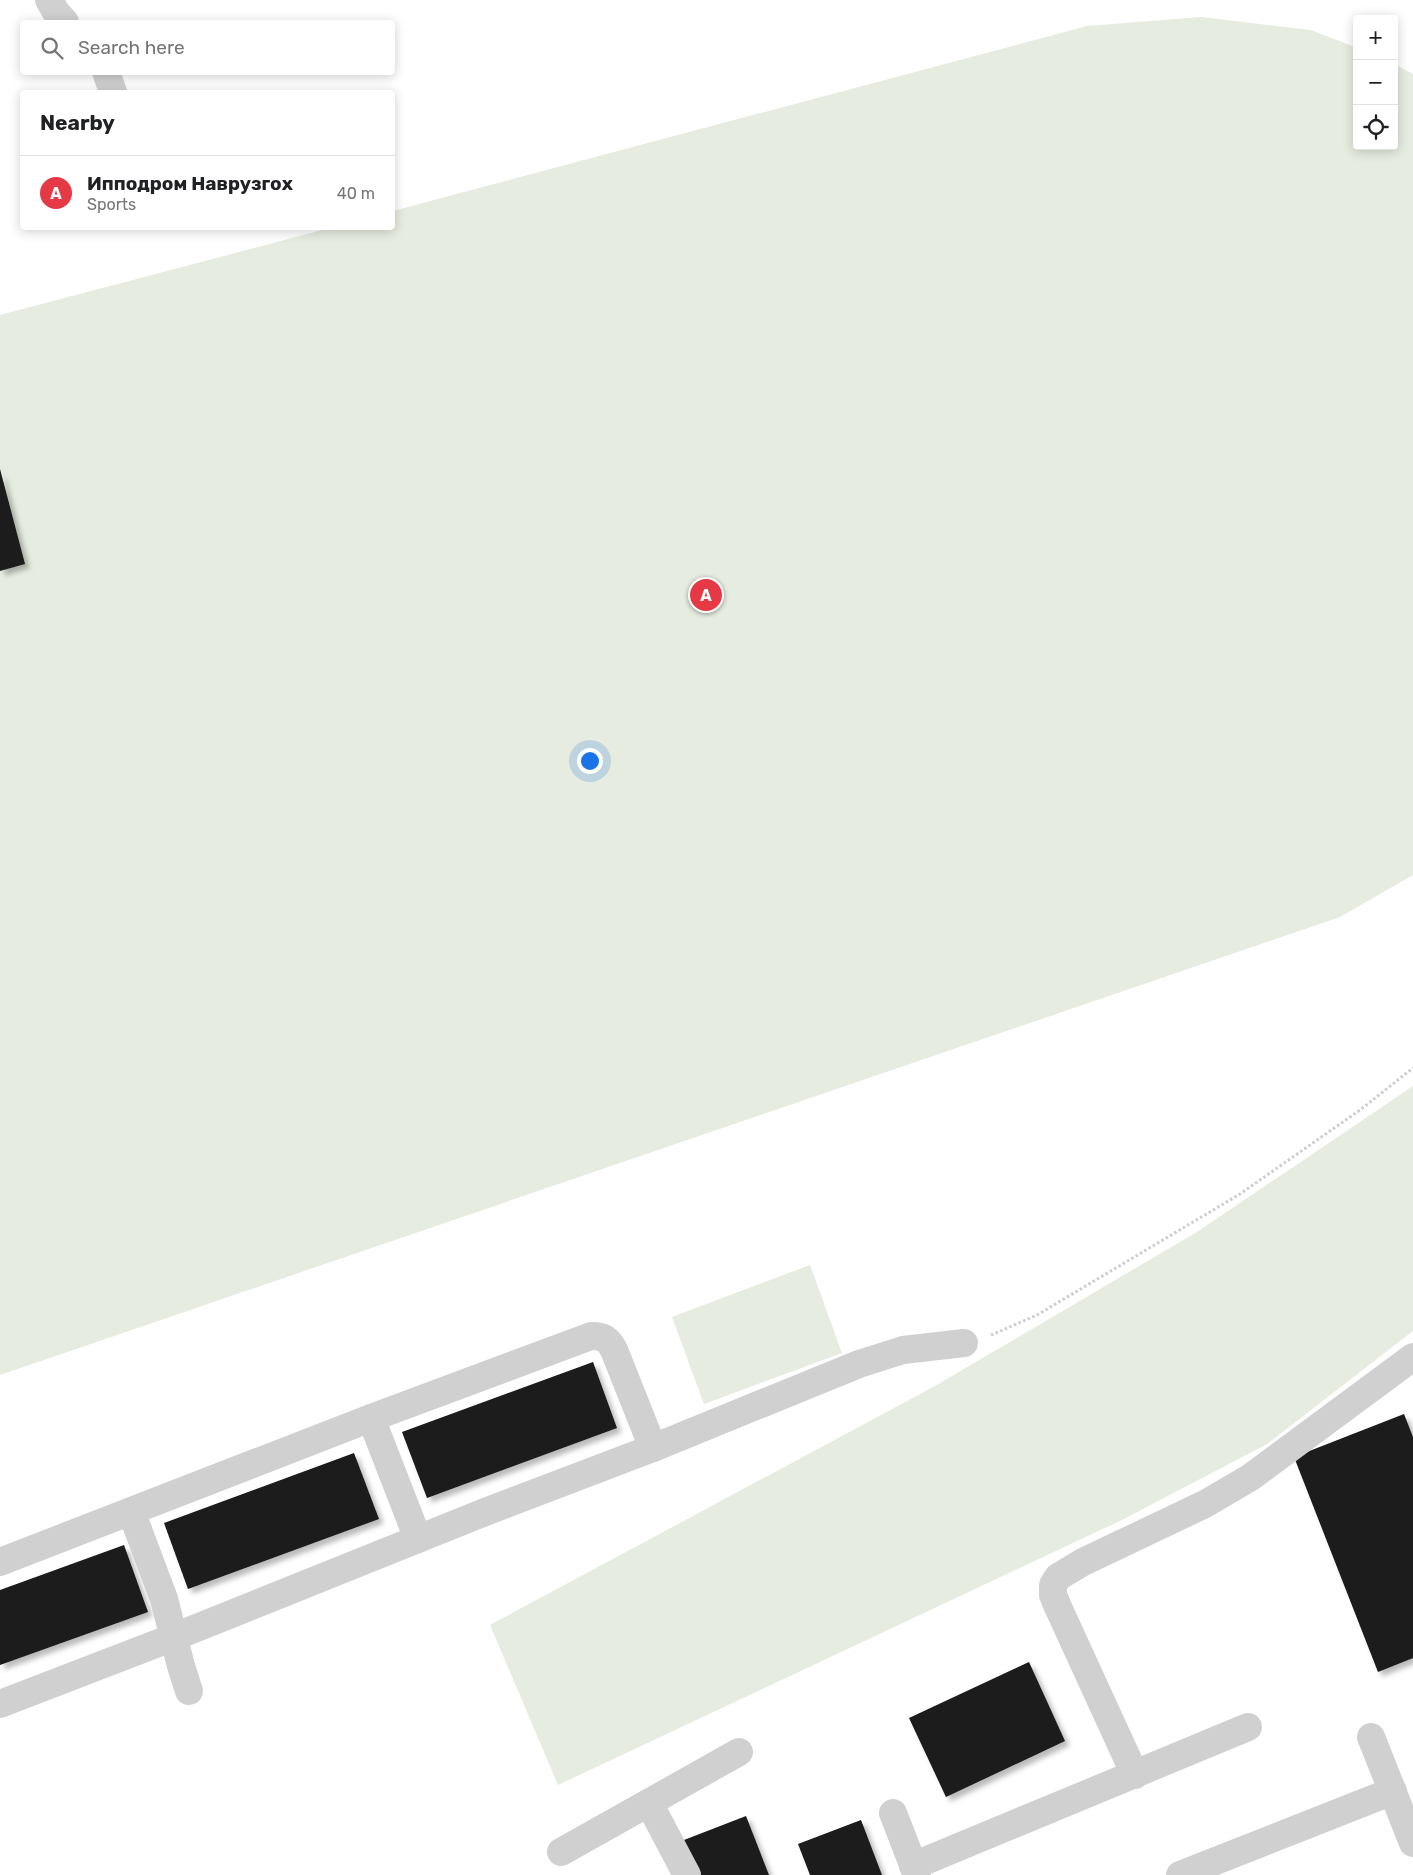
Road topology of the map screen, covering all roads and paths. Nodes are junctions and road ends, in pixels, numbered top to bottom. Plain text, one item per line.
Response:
1 (49, 0) edge
2 (63, 20) edge
3 (107, 75) edge
4 (112, 90) edge
5 (1413, 1068) edge
6 (964, 1343) joint
7 (1413, 1357) edge
8 (371, 1418) junction
9 (653, 1448) junction
10 (131, 1511) junction
11 (418, 1539) junction
12 (0, 1562) edge
13 (174, 1638) junction
14 (189, 1691) dead end
15 (0, 1704) edge
16 (1248, 1726) dead end
17 (1371, 1737) dead end
18 (739, 1752) dead end
19 (1135, 1774) junction
20 (1393, 1791) junction
21 (649, 1803) junction
22 (893, 1813) dead end
23 (1413, 1842) edge
24 (561, 1852) dead end
25 (915, 1870) edge
26 (687, 1875) edge
27 (1180, 1875) edge

1 - 2 lane
3 - 4 lane
5 - 6 path
6 - 9 lane
7 - 19 lane
8 - 9 lane
8 - 10 lane
8 - 11 lane
9 - 11 lane
10 - 12 lane
10 - 13 lane
11 - 13 lane
13 - 14 lane
13 - 15 lane
16 - 19 lane
17 - 20 lane
18 - 21 lane
19 - 25 lane
20 - 23 lane
20 - 27 lane
21 - 24 lane
21 - 26 lane
22 - 25 lane

